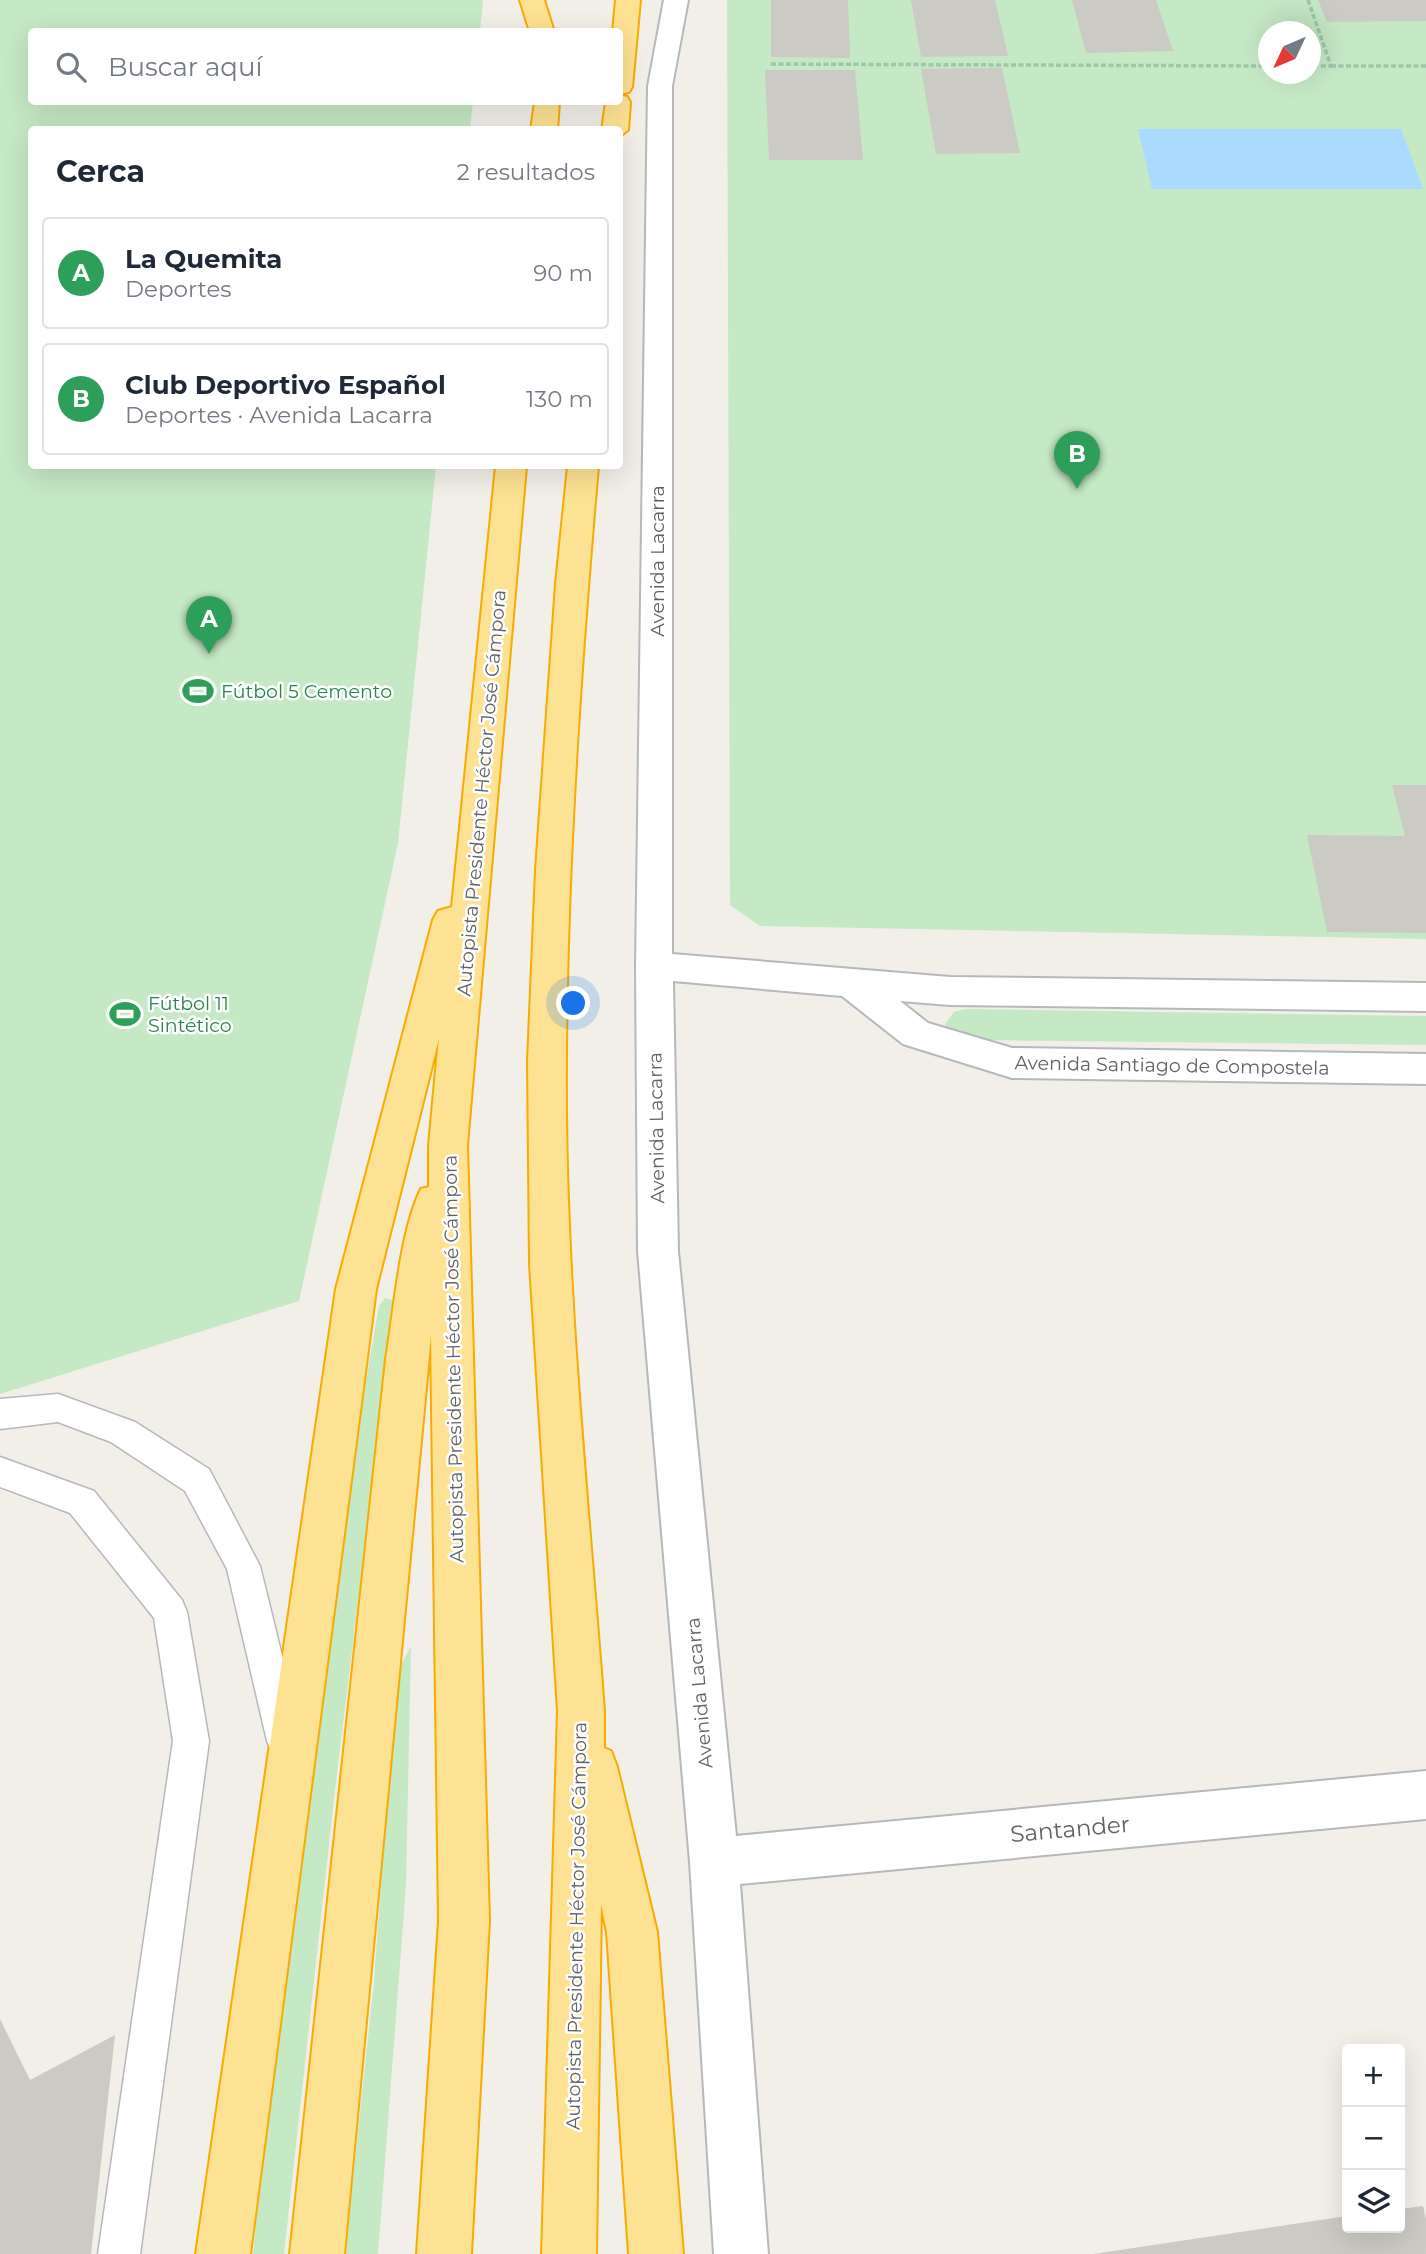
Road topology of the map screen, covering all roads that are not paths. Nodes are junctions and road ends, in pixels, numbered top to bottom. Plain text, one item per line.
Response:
1 (532, 0) edge
2 (628, 0) edge
3 (676, 0) edge
4 (541, 28) edge
5 (623, 54) edge
6 (547, 105) edge
7 (618, 105) edge
8 (544, 126) edge
9 (615, 126) edge
10 (511, 469) edge
11 (583, 469) edge
12 (481, 803) junction
13 (654, 966) junction
14 (854, 985) junction
15 (1426, 997) edge
16 (1426, 1069) edge
17 (448, 1145) junction
18 (0, 1414) edge
19 (0, 1472) edge
20 (581, 1711) junction
21 (291, 1763) junction
22 (1426, 1796) edge
23 (715, 1862) junction
24 (119, 2254) edge
25 (223, 2254) edge
26 (317, 2254) edge
27 (444, 2254) edge
28 (569, 2254) edge
29 (656, 2254) edge
30 (741, 2254) edge

1 - 4 highway
2 - 5 highway
3 - 13 street, Avenida Lacarra
6 - 8 highway
7 - 9 highway
10 - 12 highway, Autopista Presidente Héctor José Cámpora
11 - 20 highway, Autopista Presidente Héctor José Cámpora
12 - 17 highway, Autopista Presidente Héctor José Cámpora
12 - 21 highway
13 - 14 street
13 - 23 street, Avenida Lacarra
14 - 15 street
14 - 16 street, Avenida Santiago de Compostela
17 - 26 highway
17 - 27 highway, Autopista Presidente Héctor José Cámpora
18 - 21 lane
19 - 24 lane
20 - 28 highway, Autopista Presidente Héctor José Cámpora
20 - 29 highway
21 - 25 highway
22 - 23 street, Santander
23 - 30 street, Avenida Lacarra

